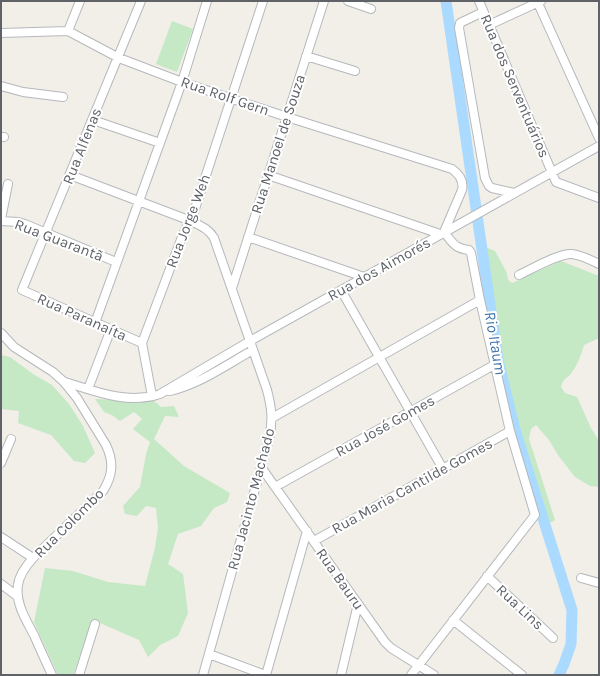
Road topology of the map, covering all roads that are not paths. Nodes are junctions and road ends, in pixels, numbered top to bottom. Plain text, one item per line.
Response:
1 (80, 1) edge
2 (141, 1) edge
3 (207, 1) edge
4 (263, 1) edge
5 (324, 1) edge
6 (348, 1) edge
7 (479, 1) edge
8 (539, 2) edge
9 (371, 9) dead end
10 (484, 12) junction
11 (489, 25) junction
12 (68, 31) junction
13 (1, 33) edge
14 (306, 56) junction
15 (119, 58) junction
16 (355, 71) dead end
17 (182, 82) junction
18 (1, 86) edge
19 (63, 97) dead end
20 (231, 99) junction
21 (287, 117) junction
22 (93, 120) junction
23 (599, 138) edge
24 (160, 143) junction
25 (599, 146) edge
26 (552, 172) junction
27 (70, 175) junction
28 (268, 175) junction
29 (8, 184) dead end
30 (514, 193) junction
31 (599, 198) edge
32 (138, 201) junction
33 (1, 220) edge
34 (192, 221) junction
35 (46, 233) junction
36 (442, 233) junction
37 (248, 237) junction
38 (116, 262) junction
39 (599, 264) edge
40 (519, 275) dead end
41 (364, 277) junction
42 (232, 288) junction
43 (22, 290) joint
44 (342, 290) junction
45 (480, 300) junction
46 (95, 322) junction
47 (111, 330) junction
48 (1, 333) edge
49 (250, 341) junction
50 (142, 343) junction
51 (253, 350) junction
52 (380, 357) junction
53 (494, 365) junction
54 (64, 382) junction
55 (88, 389) junction
56 (156, 395) junction
57 (411, 412) junction
58 (272, 418) junction
59 (510, 431) junction
60 (11, 439) dead end
61 (1, 463) edge
62 (261, 467) junction
63 (443, 469) junction
64 (275, 487) junction
65 (307, 532) junction
66 (1, 537) edge
67 (314, 542) junction
68 (33, 558) junction
69 (487, 576) junction
70 (581, 578) dead end
71 (599, 583) edge
72 (1, 584) edge
73 (17, 596) junction
74 (358, 604) junction
75 (453, 620) junction
76 (95, 624) dead end
77 (553, 638) dead end
78 (209, 654) junction
79 (419, 665) junction
80 (52, 675) edge
81 (80, 675) edge
82 (203, 675) edge
83 (265, 675) edge
84 (341, 675) edge
85 (411, 675) edge
86 (434, 675) edge
87 (522, 675) edge

1 - 12 street
2 - 15 street, Rua Alfenas
3 - 17 street
4 - 20 street, Rua Jorge Weh
5 - 14 street, Rua Manoel de Souza
6 - 9 street
7 - 10 street, Rua dos Serventuários
8 - 11 street
8 - 23 street
10 - 11 street, Rua dos Serventuários
10 - 30 street
11 - 26 street, Rua dos Serventuários
12 - 13 street, Rua Rolf Gern
12 - 15 street, Rua Rolf Gern
14 - 16 street
14 - 21 street, Rua Manoel de Souza
15 - 17 street, Rua Rolf Gern
15 - 22 street, Rua Alfenas
17 - 20 street, Rua Rolf Gern
17 - 24 street
18 - 19 street
20 - 21 street, Rua Rolf Gern
20 - 34 street, Rua Jorge Weh
21 - 28 street, Rua Manoel de Souza
21 - 36 street, Rua Rolf Gern
22 - 24 street
22 - 27 street, Rua Alfenas
24 - 32 street
25 - 26 street, Rua dos Aimorés
26 - 30 street, Rua dos Aimorés
26 - 31 street
27 - 32 street, Rua Jacinto Machado
27 - 35 street, Rua Alfenas
28 - 36 street
28 - 37 street, Rua Manoel de Souza
29 - 33 street
30 - 36 street, Rua dos Aimorés
32 - 34 street, Rua Jacinto Machado
32 - 38 street
33 - 35 street, Rua Guarantã
34 - 42 street, Rua Jacinto Machado
34 - 50 street, Rua Jorge Weh
35 - 38 street, Rua Guarantã
35 - 43 street, Rua Alfenas
36 - 41 street, Rua dos Aimorés
36 - 45 street
37 - 41 street
37 - 42 street, Rua Manoel de Souza
38 - 46 street
39 - 40 street
41 - 44 street, Rua dos Aimorés
42 - 49 street, Rua Jacinto Machado
43 - 46 street, Rua Paranaíta
44 - 49 street, Rua dos Aimorés
44 - 52 street
45 - 52 street
45 - 53 street
46 - 47 street, Rua Paranaíta
47 - 50 street, Rua Paranaíta
47 - 55 street
48 - 54 street, Rua Colombo
49 - 51 street, Rua Jacinto Machado
49 - 56 street, Rua dos Aimorés
50 - 56 street
51 - 56 street, Rua dos Aimorés
51 - 58 street, Rua Jacinto Machado
52 - 57 street
52 - 58 street
53 - 57 street, Rua José Gomes
53 - 59 street
54 - 55 street, Rua dos Aimorés
54 - 68 street, Rua Colombo
55 - 56 street, Rua dos Aimorés
57 - 63 street
57 - 64 street, Rua José Gomes
58 - 62 street, Rua Jacinto Machado
59 - 63 street, Rua Maria Cantilde Gomes
59 - 69 street
60 - 61 street
62 - 64 street, Rua Bauru
62 - 78 street, Rua Jacinto Machado
63 - 67 street, Rua Maria Cantilde Gomes
64 - 65 street, Rua Bauru
65 - 67 street, Rua Bauru
65 - 83 street
66 - 68 street
67 - 74 street, Rua Bauru
68 - 73 street, Rua Colombo
69 - 75 street
69 - 77 street, Rua Lins
70 - 71 street
72 - 73 street
73 - 80 street
74 - 79 street, Rua Bauru
74 - 84 street
75 - 79 street
75 - 87 street
76 - 81 street
78 - 82 street, Rua Jacinto Machado
78 - 83 street
79 - 85 street
79 - 86 street, Rua Bauru

